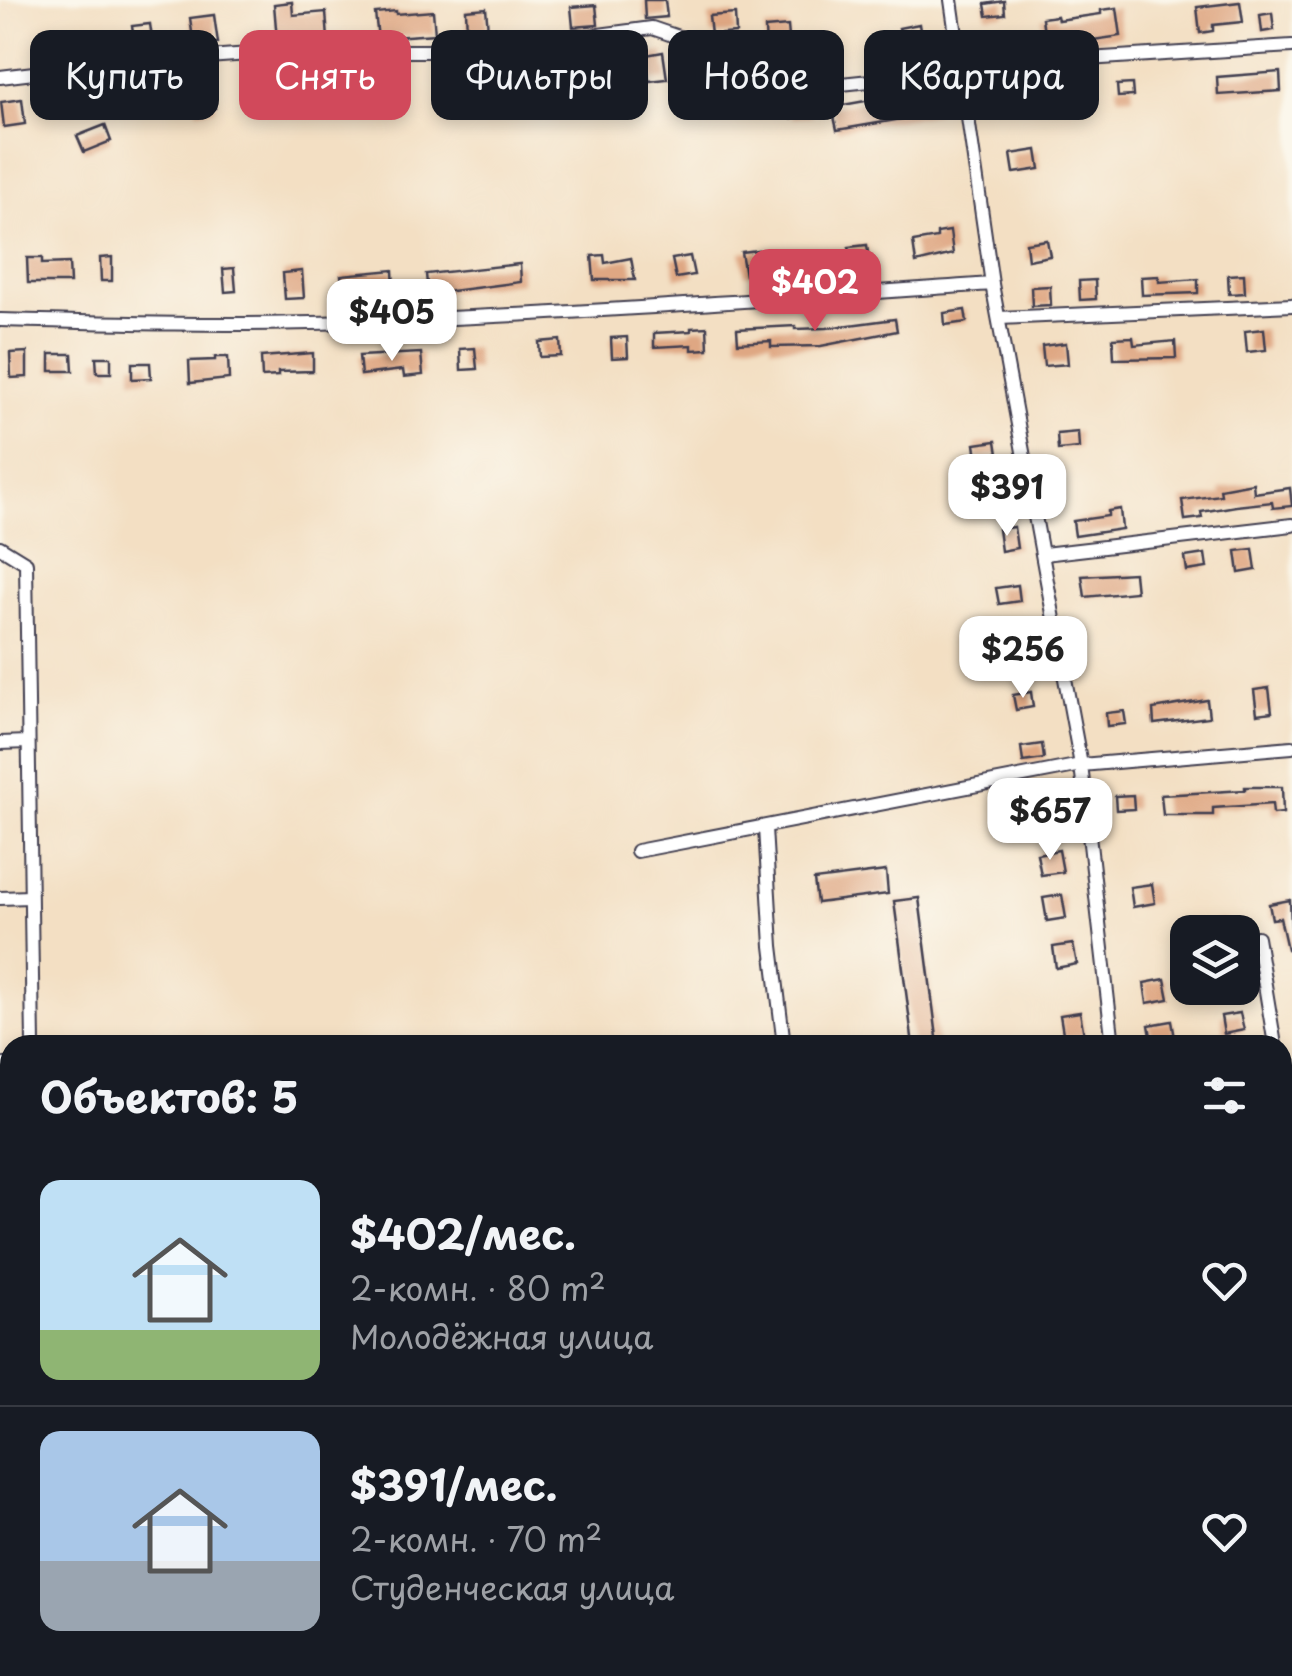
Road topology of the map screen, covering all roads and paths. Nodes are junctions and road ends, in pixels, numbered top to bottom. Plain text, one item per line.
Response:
1 (951, 0) edge
2 (955, 30) edge
3 (1292, 46) edge
4 (1099, 58) edge
5 (0, 77) edge
6 (864, 82) edge
7 (969, 120) edge
8 (992, 284) junction
9 (1292, 304) edge
10 (999, 318) junction
11 (0, 320) edge
12 (1292, 524) edge
13 (0, 547) edge
14 (1044, 554) junction
15 (28, 742) junction
16 (0, 743) edge
17 (1292, 747) edge
18 (1081, 765) junction
19 (766, 828) junction
20 (637, 851) dead end
21 (30, 897) junction
22 (0, 898) edge
23 (1260, 955) edge
24 (33, 1035) edge
25 (783, 1035) edge
26 (1112, 1035) edge
27 (1273, 1035) edge

1 - 2 street
3 - 4 street
5 - 6 street
7 - 8 street
8 - 10 street
8 - 11 street
9 - 10 street
10 - 14 street
12 - 14 street
13 - 15 street
14 - 18 street
15 - 16 street
15 - 21 street
17 - 18 street
18 - 19 street
18 - 26 street
19 - 20 street
19 - 25 street
21 - 22 street
21 - 24 street
23 - 27 street

